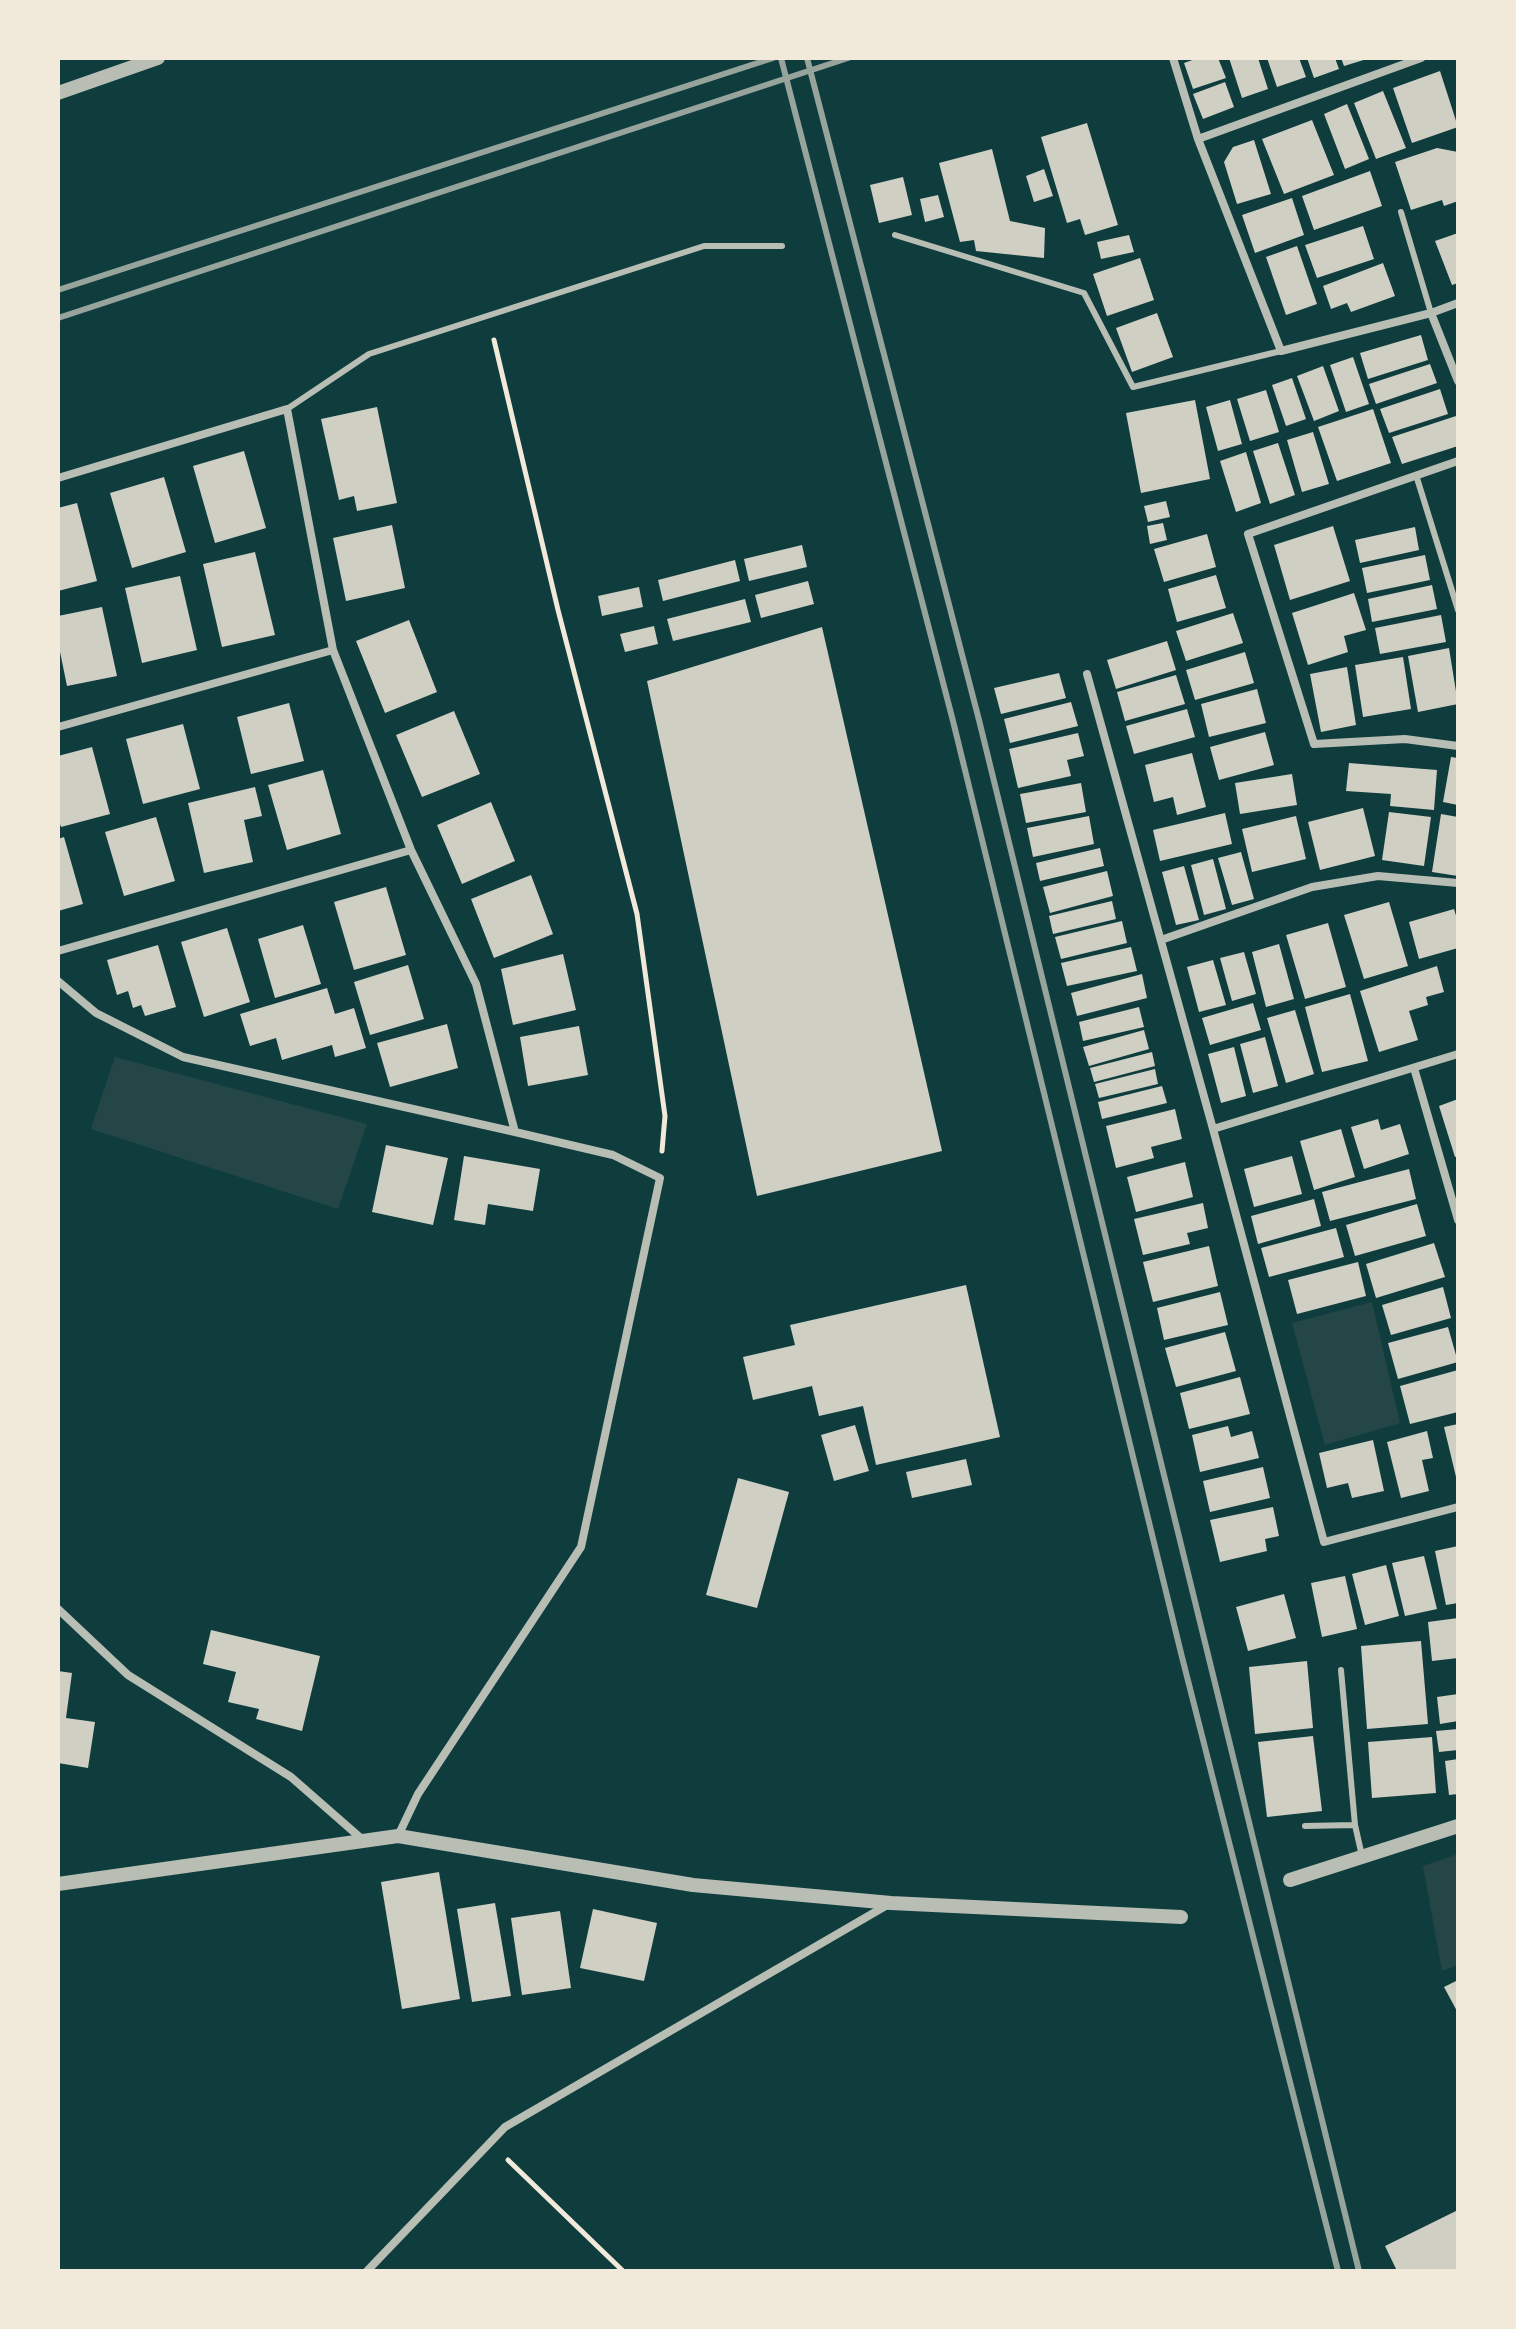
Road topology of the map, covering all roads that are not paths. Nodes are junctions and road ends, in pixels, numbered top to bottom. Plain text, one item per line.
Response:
1 (158, 58) edge
2 (1173, 58) edge
3 (1421, 58) edge
4 (58, 93) edge
5 (1198, 139) junction
6 (1401, 212) dead end
7 (895, 235) dead end
8 (782, 246) dead end
9 (1458, 303) edge
10 (1431, 313) junction
11 (1281, 351) junction
12 (1458, 381) edge
13 (287, 409) junction
14 (1458, 461) edge
15 (1416, 475) junction
16 (58, 478) edge
17 (1458, 610) edge
18 (333, 650) junction
19 (1087, 674) dead end
20 (58, 727) edge
21 (1458, 746) edge
22 (411, 850) junction
23 (1458, 883) edge
24 (1161, 940) junction
25 (58, 951) edge
26 (58, 981) edge
27 (1458, 1054) edge
28 (1414, 1068) junction
29 (1213, 1129) junction
30 (515, 1132) junction
31 (1458, 1220) edge
32 (1458, 1507) edge
33 (58, 1609) edge
34 (1341, 1670) dead end
35 (1355, 1825) junction
36 (1305, 1826) dead end
37 (1458, 1826) edge
38 (398, 1836) junction
39 (363, 1840) junction
40 (1362, 1856) junction
41 (1290, 1880) dead end
42 (58, 1884) edge
43 (891, 1903) junction
44 (1181, 1917) dead end
45 (367, 2271) edge

1 - 4 street
2 - 5 street
3 - 5 street
5 - 11 street
6 - 10 lane
7 - 11 lane
8 - 13 lane
9 - 10 street
10 - 11 street
10 - 12 street
13 - 16 street
13 - 18 street
14 - 15 street
15 - 17 lane
15 - 21 street
18 - 20 street
18 - 22 street
19 - 24 street
22 - 25 street
22 - 30 street
23 - 24 street
24 - 29 street
26 - 30 street
27 - 28 street
28 - 29 street
28 - 31 street
29 - 32 street
30 - 38 street
33 - 39 street
34 - 35 lane
35 - 36 lane
35 - 40 lane
37 - 40 street
38 - 39 street
38 - 43 street
39 - 42 street
40 - 41 street
43 - 44 street
43 - 45 street

